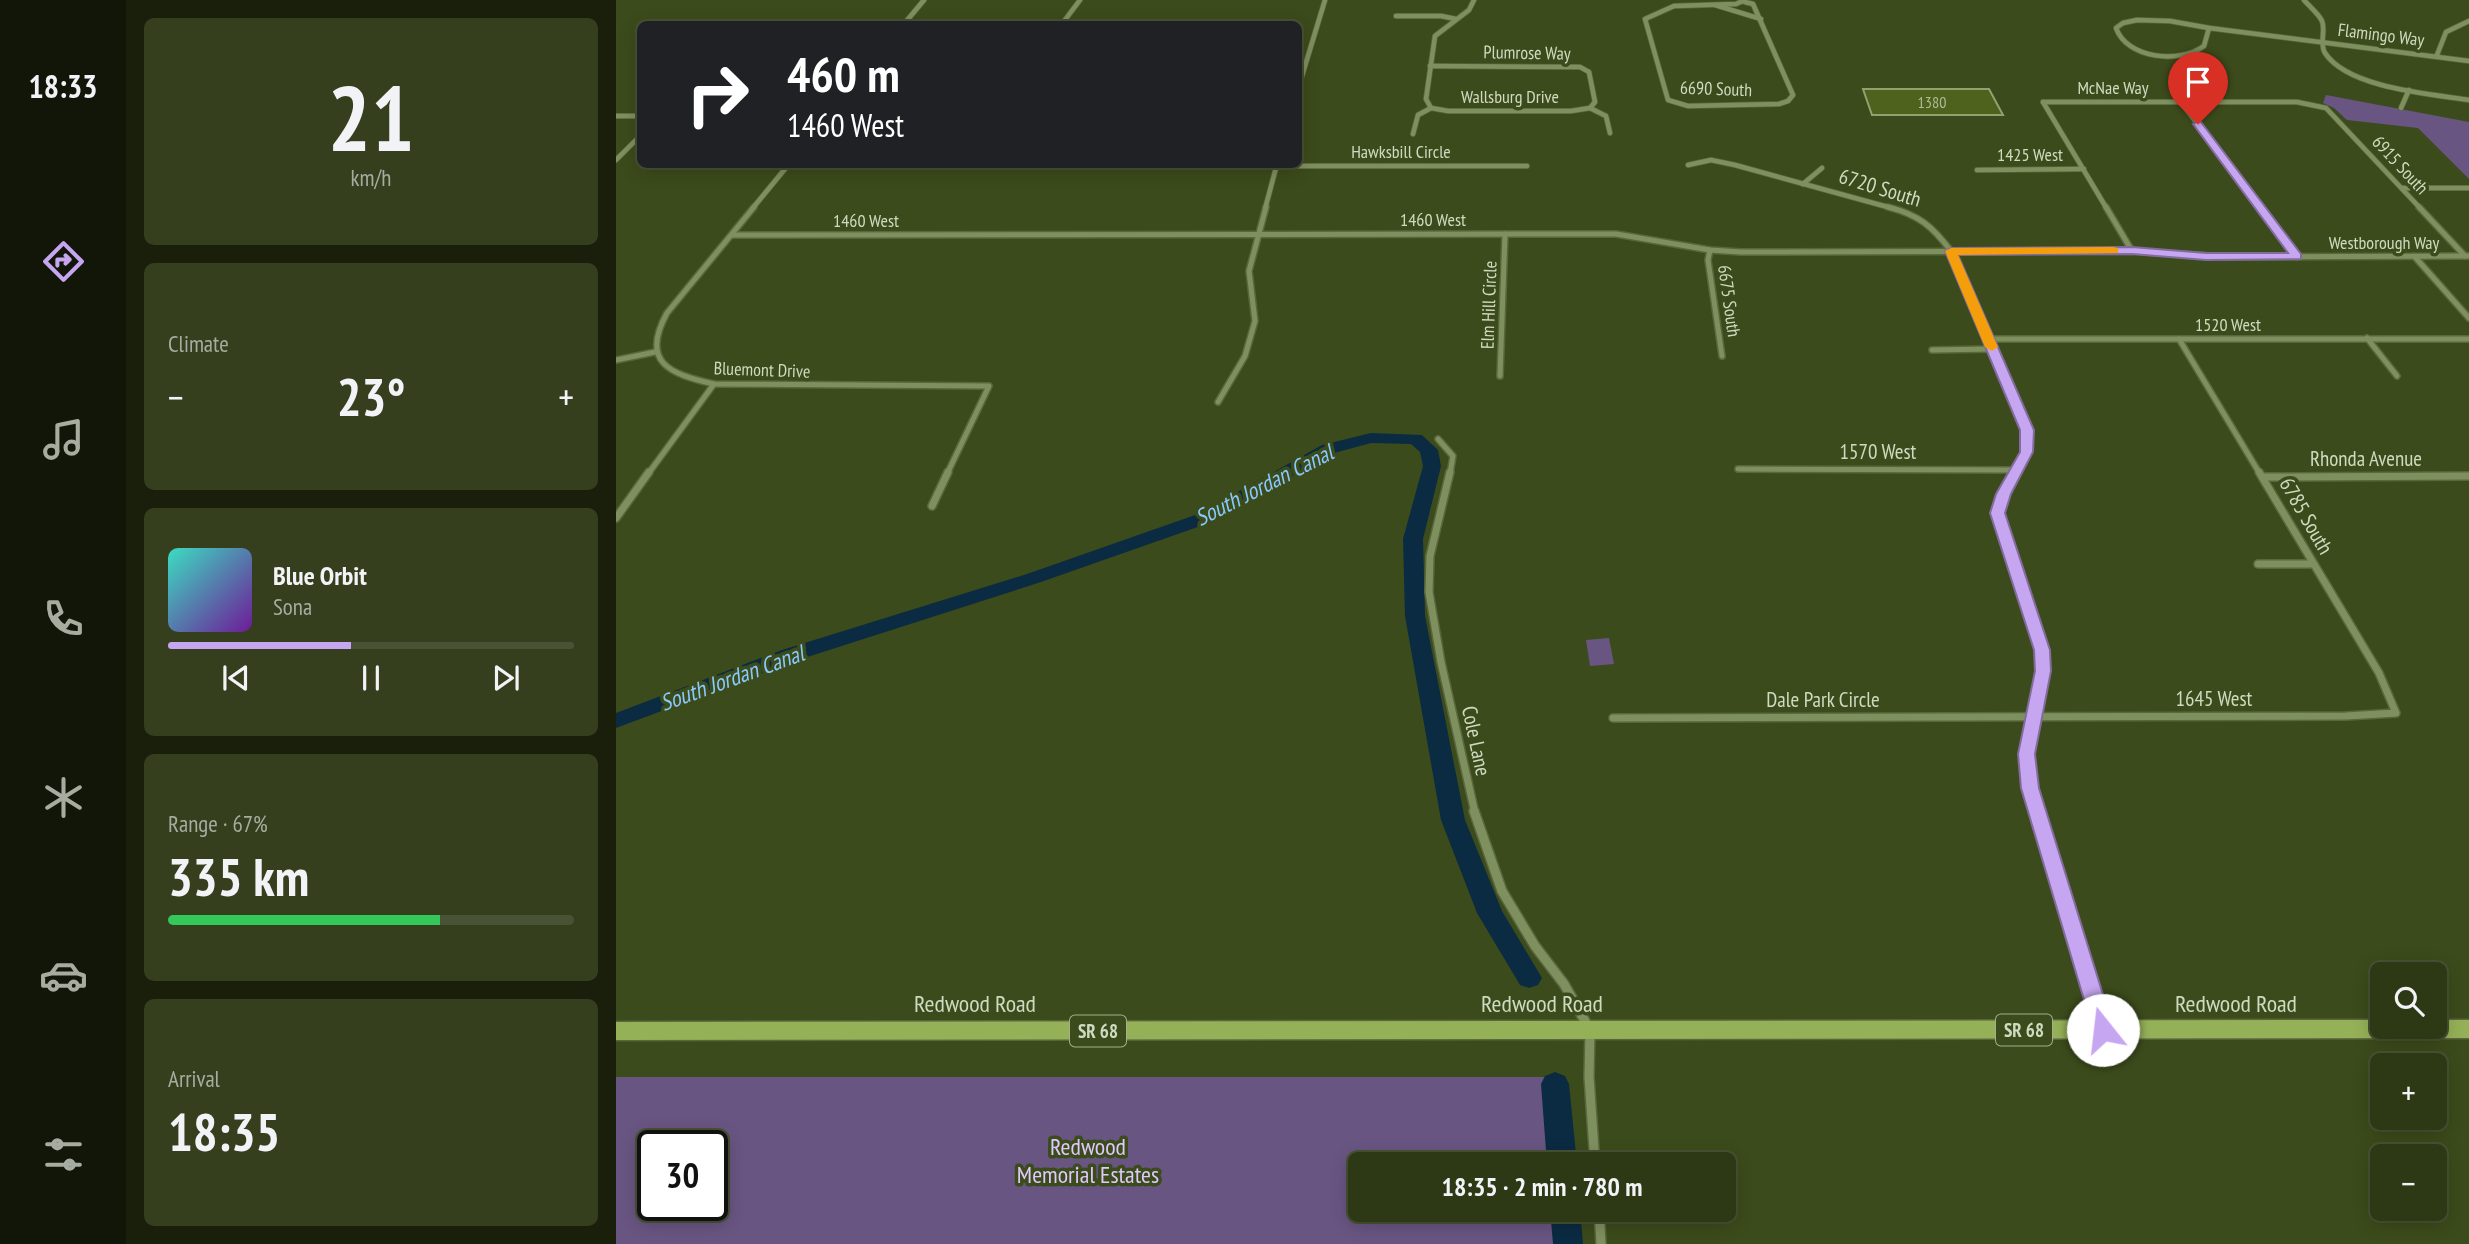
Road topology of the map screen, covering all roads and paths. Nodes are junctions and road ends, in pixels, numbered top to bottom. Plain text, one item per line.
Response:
1 (924, 0) edge
2 (1080, 0) edge
3 (1325, 0) edge
4 (1474, 0) edge
5 (2304, 0) edge
6 (1745, 1) edge
7 (1714, 4) junction
8 (1396, 16) dead end
9 (1457, 19) junction
10 (1761, 19) junction
11 (906, 21) edge
12 (1064, 21) edge
13 (2469, 21) edge
14 (2209, 28) junction
15 (2321, 42) junction
16 (2437, 55) junction
17 (2469, 61) edge
18 (1430, 66) junction
19 (1302, 76) edge
20 (2409, 90) junction
21 (2469, 100) edge
22 (2181, 102) junction
23 (2308, 103) joint
24 (1431, 108) junction
25 (1590, 108) junction
26 (2401, 108) dead end
27 (616, 116) edge
28 (637, 116) edge
29 (1610, 132) dead end
30 (1413, 134) dead end
31 (637, 139) edge
32 (616, 160) edge
33 (1688, 164) dead end
34 (1302, 165) edge
35 (1527, 166) dead end
36 (786, 168) edge
37 (1275, 168) edge
38 (1822, 168) dead end
39 (2084, 169) junction
40 (1977, 170) dead end
41 (1803, 184) junction
42 (2402, 188) junction
43 (2469, 188) edge
44 (1258, 234) junction
45 (1505, 234) junction
46 (732, 235) junction
47 (1710, 250) junction
48 (1951, 251) junction
49 (2132, 251) junction
50 (2467, 256) edge
51 (2297, 257) junction
52 (2415, 257) junction
53 (2469, 318) edge
54 (2367, 338) junction
55 (1988, 339) junction
56 (2179, 339) junction
57 (2469, 339) edge
58 (1992, 349) junction
59 (1932, 350) dead end
60 (654, 352) junction
61 (1722, 356) dead end
62 (616, 360) edge
63 (1500, 376) dead end
64 (2397, 376) dead end
65 (713, 384) junction
66 (1218, 402) dead end
67 (1438, 439) dead end
68 (1738, 469) dead end
69 (2018, 470) junction
70 (2469, 476) edge
71 (2263, 477) junction
72 (932, 506) dead end
73 (616, 518) edge
74 (2258, 564) dead end
75 (2313, 564) junction
76 (2396, 713) joint
77 (2033, 717) junction
78 (1613, 718) dead end
79 (2469, 1029) edge
80 (1590, 1030) junction
81 (2103, 1030) junction
82 (616, 1031) edge
83 (1594, 1152) edge
84 (1600, 1222) edge
85 (1601, 1244) edge

1 - 11 street
2 - 12 street
3 - 19 street
4 - 9 street, Wallsburg Drive
5 - 15 street
6 - 7 street, 6690 South
6 - 10 street, 6690 South
7 - 10 street, 6690 South
7 - 10 street, 6690 South
8 - 9 street
9 - 18 street, Wallsburg Drive
13 - 16 street, Flamingo Way
14 - 14 street, Flamingo Way
14 - 15 street, Flamingo Way
15 - 16 street, Flamingo Way
15 - 20 street
16 - 17 street, Flamingo Way
18 - 24 street, Wallsburg Drive
18 - 25 street, Plumrose Way
20 - 21 street
20 - 26 street
22 - 23 street, McNae Way
22 - 39 street, McNae Way
22 - 51 street
23 - 42 street, 6915 South
24 - 25 street, Wallsburg Drive
24 - 30 street, Wallsburg Drive
25 - 29 street
27 - 28 street
31 - 32 street
33 - 41 street, 6720 South
34 - 35 street, Hawksbill Circle
36 - 46 street
37 - 44 street
38 - 41 street, 6720 South
39 - 40 street, 1425 West
39 - 49 street
41 - 48 street, 6720 South
42 - 43 street
42 - 50 street, 6915 South
44 - 45 street, 1460 West
44 - 46 street, 1460 West
44 - 66 street
45 - 47 street, 1460 West
45 - 63 street, Elm Hill Circle
46 - 60 street
47 - 48 street, 1460 West
47 - 61 street, 6675 South
48 - 49 street, 1460 West
48 - 55 street, 6720 South
49 - 51 street, Westborough Way
50 - 52 street, Westborough Way
51 - 52 street, Westborough Way
52 - 53 street
54 - 56 street, 1520 West
54 - 57 street, 1520 West
54 - 64 street
55 - 56 street, 1520 West
55 - 58 street, 6720 South
56 - 71 street, 6785 South
58 - 59 street
58 - 69 street, 6720 South
60 - 62 street
60 - 65 street, Bluemont Drive
65 - 72 street, Bluemont Drive
65 - 73 street
67 - 80 street, Cole Lane
68 - 69 street, 1570 West
69 - 77 street, 6720 South
70 - 71 street, Rhonda Avenue
71 - 75 street, 6785 South
74 - 75 street
75 - 76 street, 6785 South
76 - 77 street, 1645 West
77 - 78 street, Dale Park Circle
77 - 81 street, 6720 South
79 - 81 main road, Redwood Road / SR 68
80 - 81 main road, Redwood Road / SR 68
80 - 82 main road, Redwood Road / SR 68
80 - 83 street
84 - 85 street

